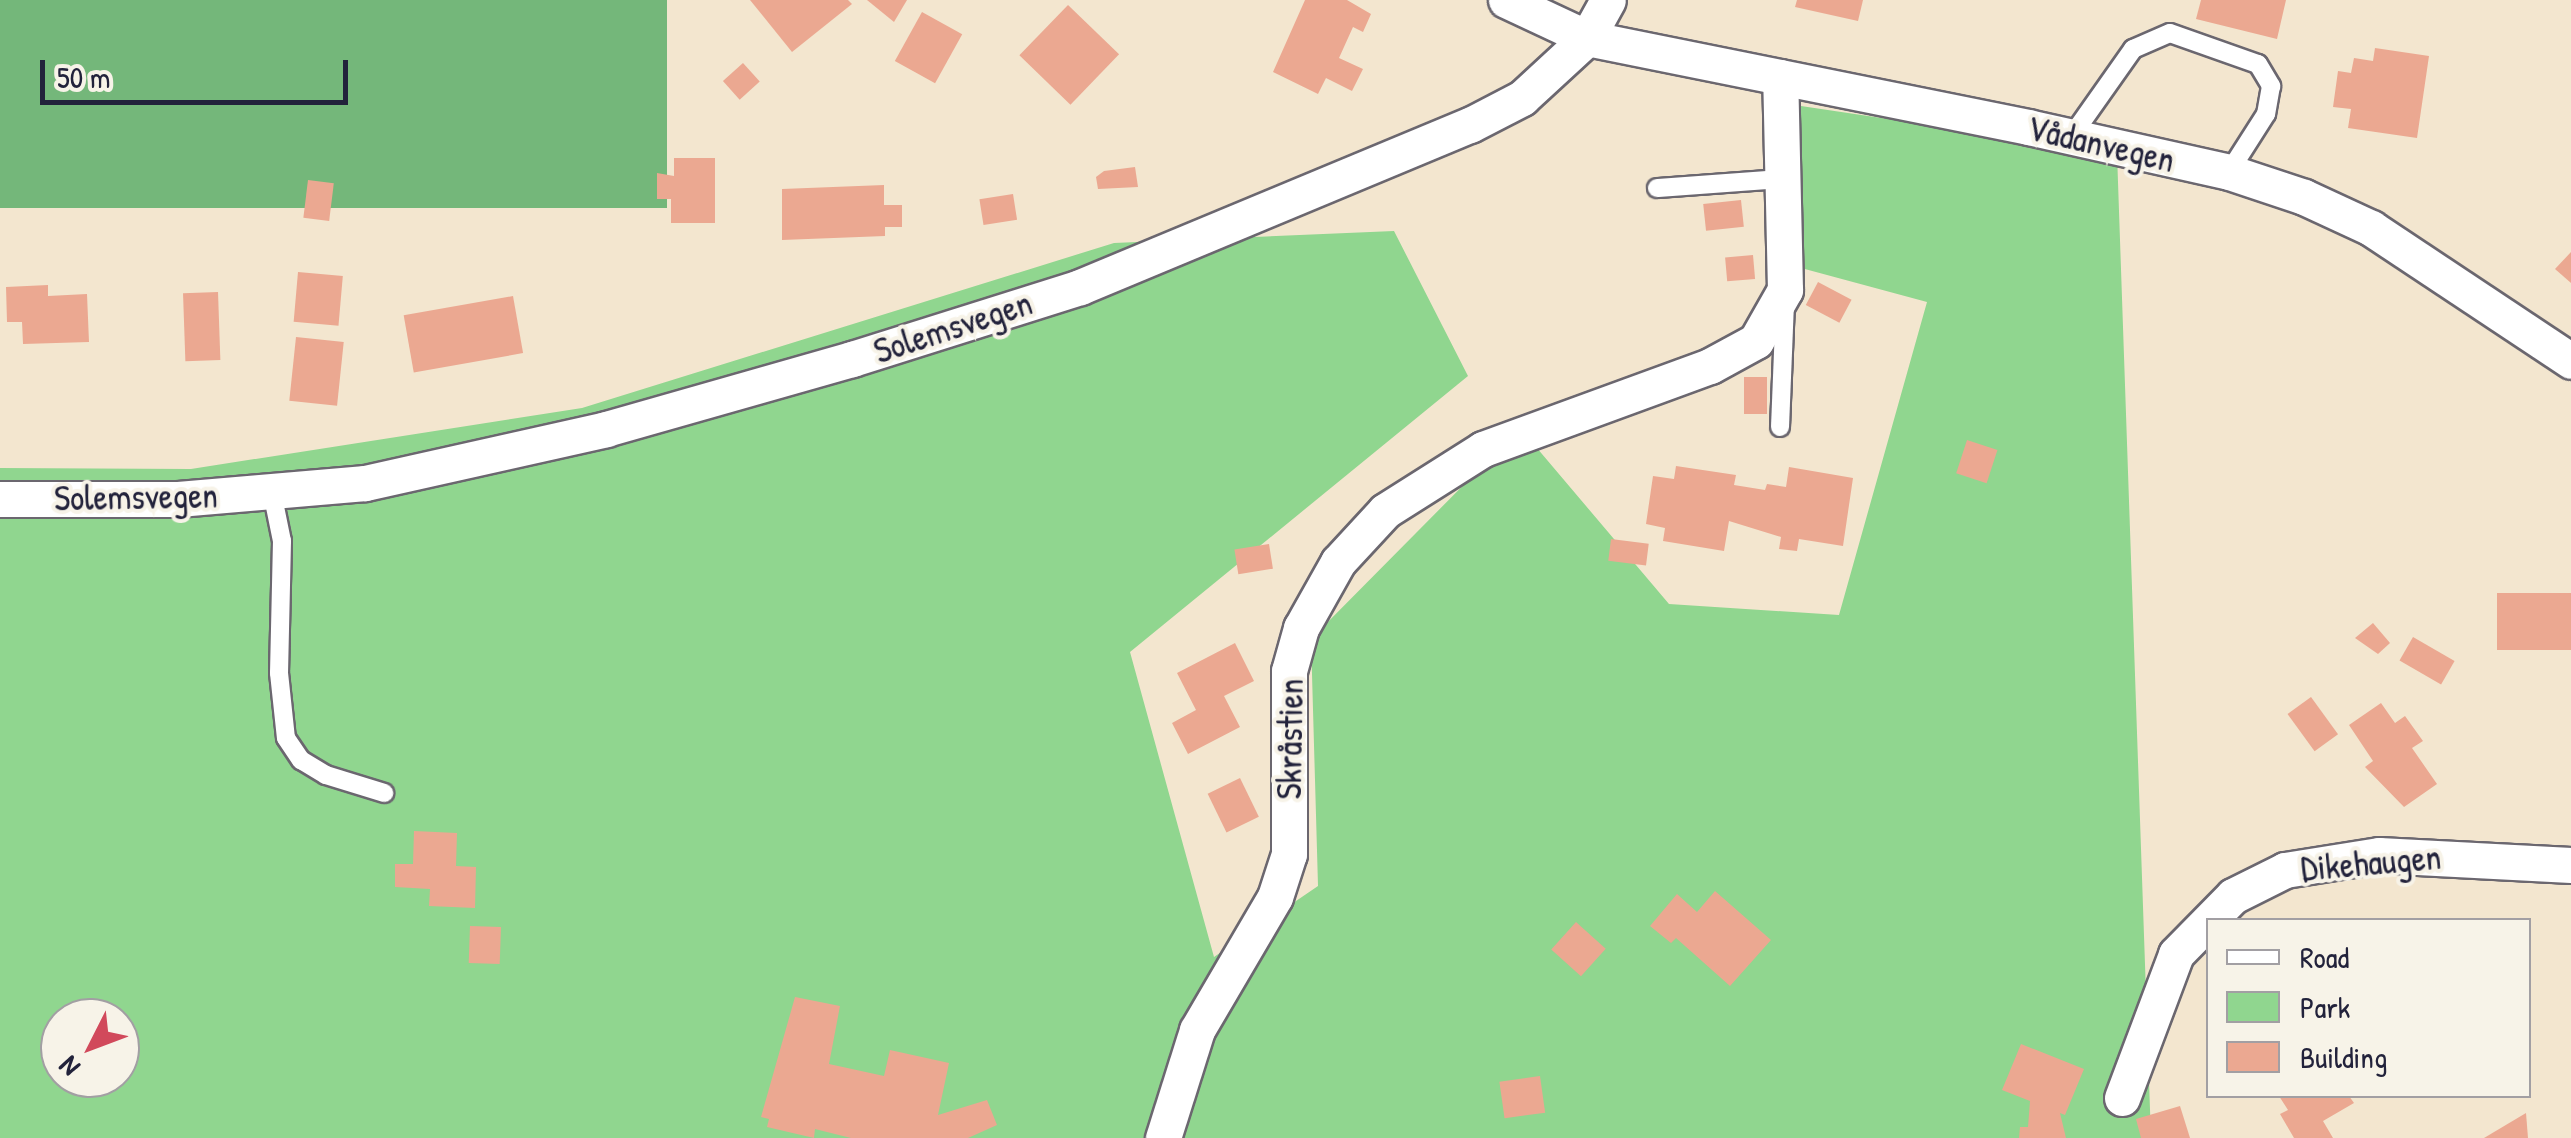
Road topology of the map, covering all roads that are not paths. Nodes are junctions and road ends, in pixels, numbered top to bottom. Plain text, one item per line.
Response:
1 (1506, 0) edge
2 (1608, 0) edge
3 (1587, 38) junction
4 (1780, 77) junction
5 (2071, 137) junction
6 (2229, 172) junction
7 (1779, 179) junction
8 (1657, 188) dead end
9 (1785, 290) junction
10 (2571, 360) edge
11 (1780, 427) dead end
12 (272, 492) junction
13 (0, 499) edge
14 (384, 793) dead end
15 (2571, 865) edge
16 (2211, 918) edge
17 (2206, 923) edge
18 (2122, 1098) dead end
19 (1163, 1138) edge

1 - 3 street, Vådanvegen
2 - 3 street
3 - 4 street, Vådanvegen
3 - 12 street, Solemsvegen
4 - 5 street, Vådanvegen
4 - 7 street
5 - 6 street, Vådanvegen
5 - 6 lane
6 - 10 street, Vådanvegen
7 - 8 lane
7 - 9 street
9 - 11 lane
9 - 19 street, Skråstien
12 - 13 street, Solemsvegen
12 - 14 lane
15 - 16 street, Dikehaugen
17 - 18 street, Dikehaugen

